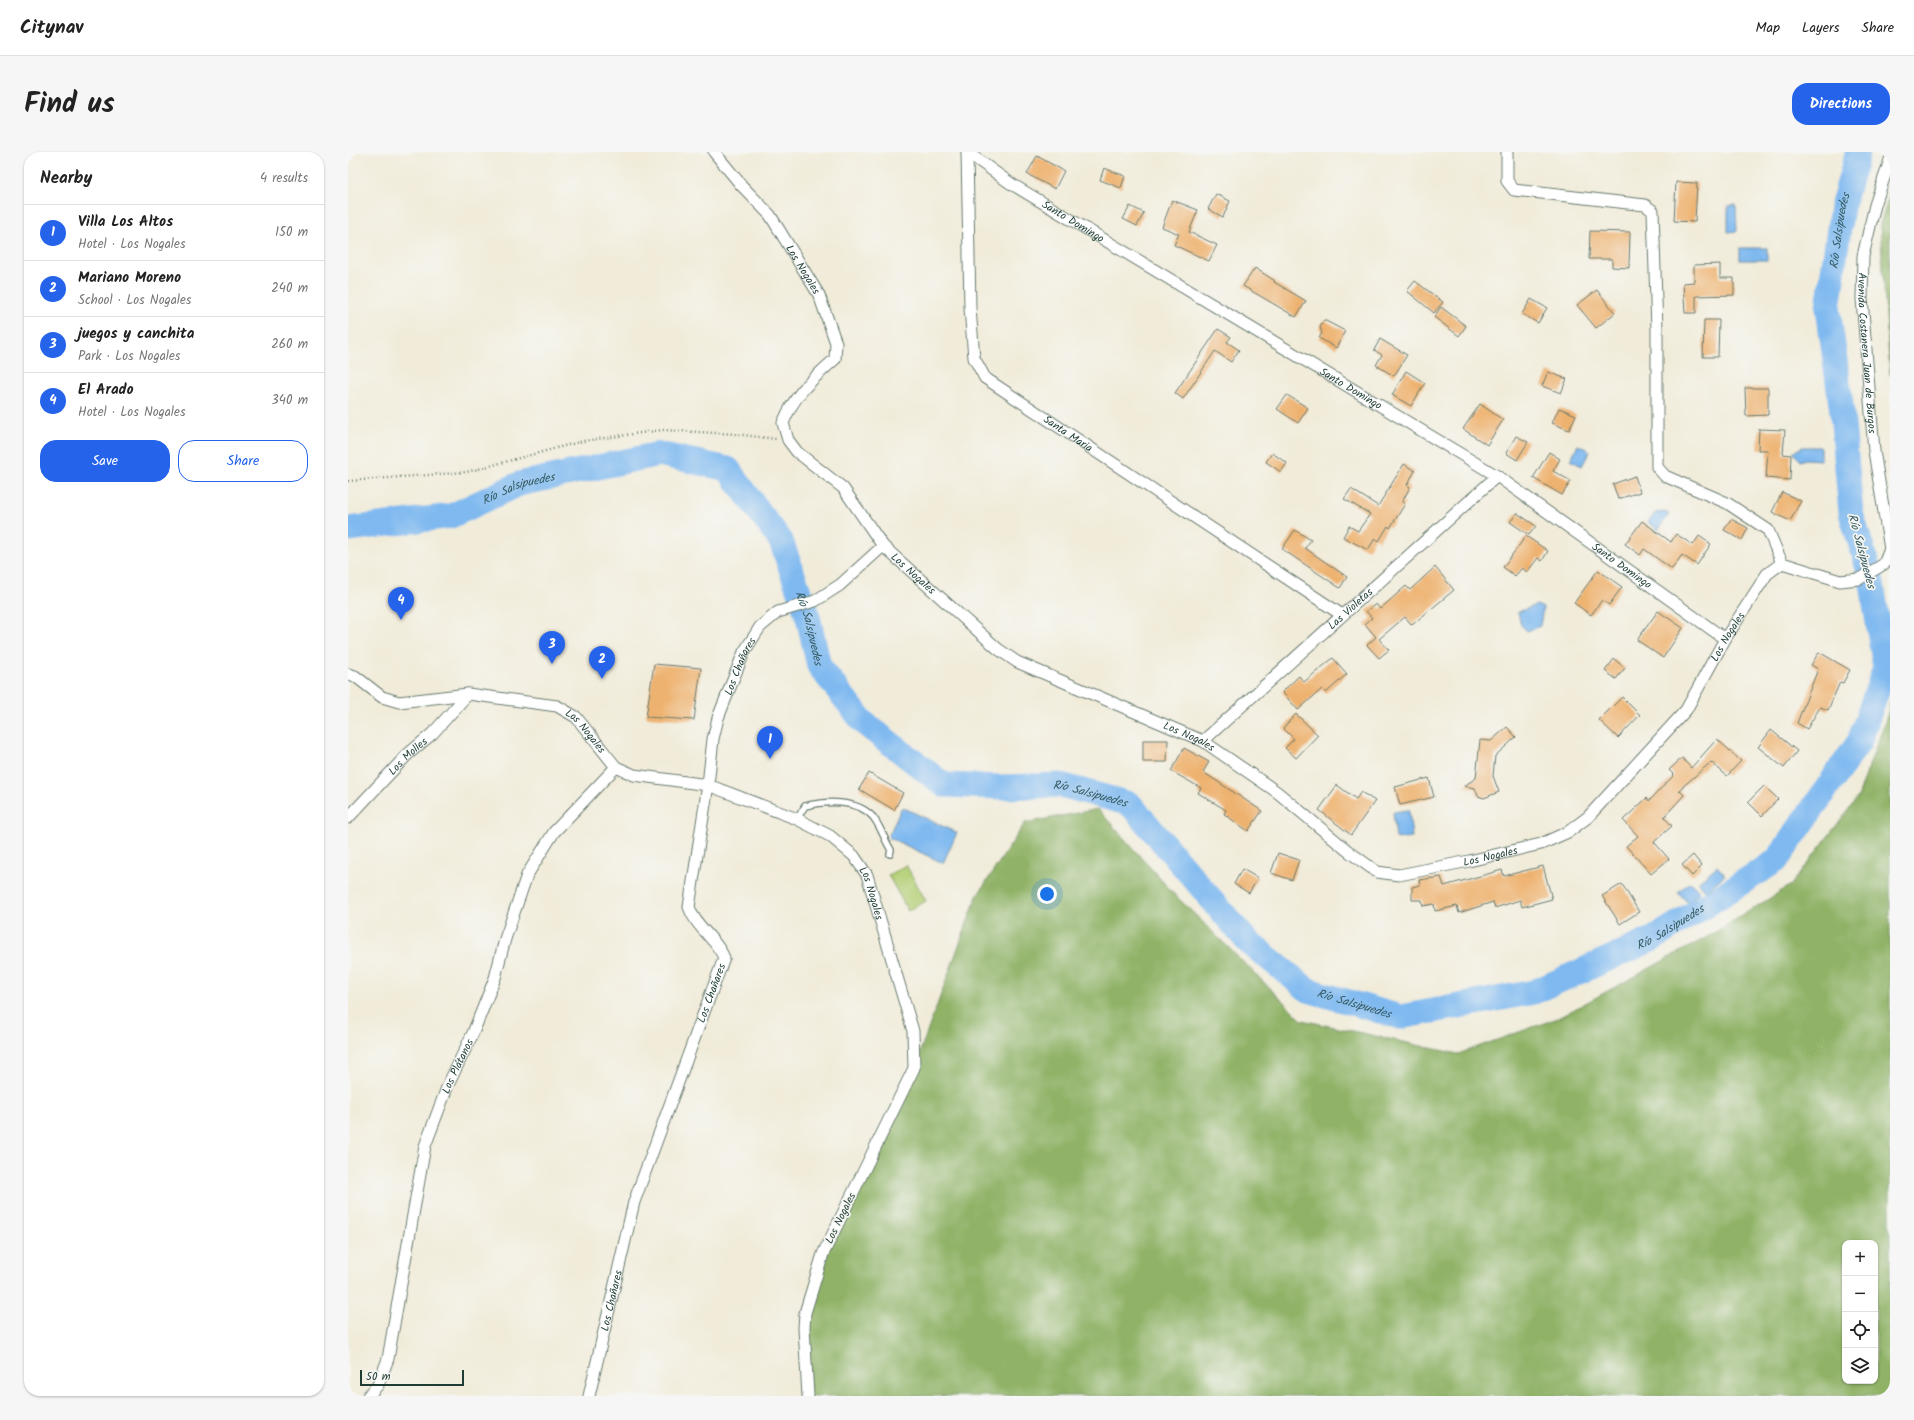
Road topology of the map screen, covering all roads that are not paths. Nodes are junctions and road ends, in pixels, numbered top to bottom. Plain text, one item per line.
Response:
1 (714, 152) edge
2 (967, 152) edge
3 (1507, 152) edge
4 (1890, 160) edge
5 (1497, 476) junction
6 (883, 546) junction
7 (1890, 549) edge
8 (1782, 563) junction
9 (1342, 615) junction
10 (1725, 639) junction
11 (348, 674) edge
12 (468, 694) junction
13 (1203, 741) junction
14 (616, 767) junction
15 (708, 785) junction
16 (348, 818) edge
17 (797, 819) junction
18 (890, 854) dead end
19 (368, 1396) edge
20 (589, 1396) edge
21 (808, 1396) edge

1 - 6 street, Los Nogales
2 - 5 street, Santo Domingo
2 - 9 street, Santa Maria
3 - 8 street
4 - 7 street, Avenida Costanera Juan de Burgos
5 - 9 street, Las Violetas
5 - 10 street, Santo Domingo
6 - 13 street, Los Nogales
6 - 15 street, Los Chañares
7 - 8 street, Avenida Costanera Juan de Burgos
8 - 10 street, Los Nogales
9 - 13 street, Las Violetas
10 - 13 street, Los Nogales
11 - 12 street, Los Nogales
12 - 14 street, Los Nogales
12 - 16 street, Los Molles
14 - 15 street, Los Nogales
14 - 19 street, Los Plátanos
15 - 17 street, Los Nogales
15 - 20 street, Los Chañares
17 - 18 lane
17 - 21 street, Los Nogales

